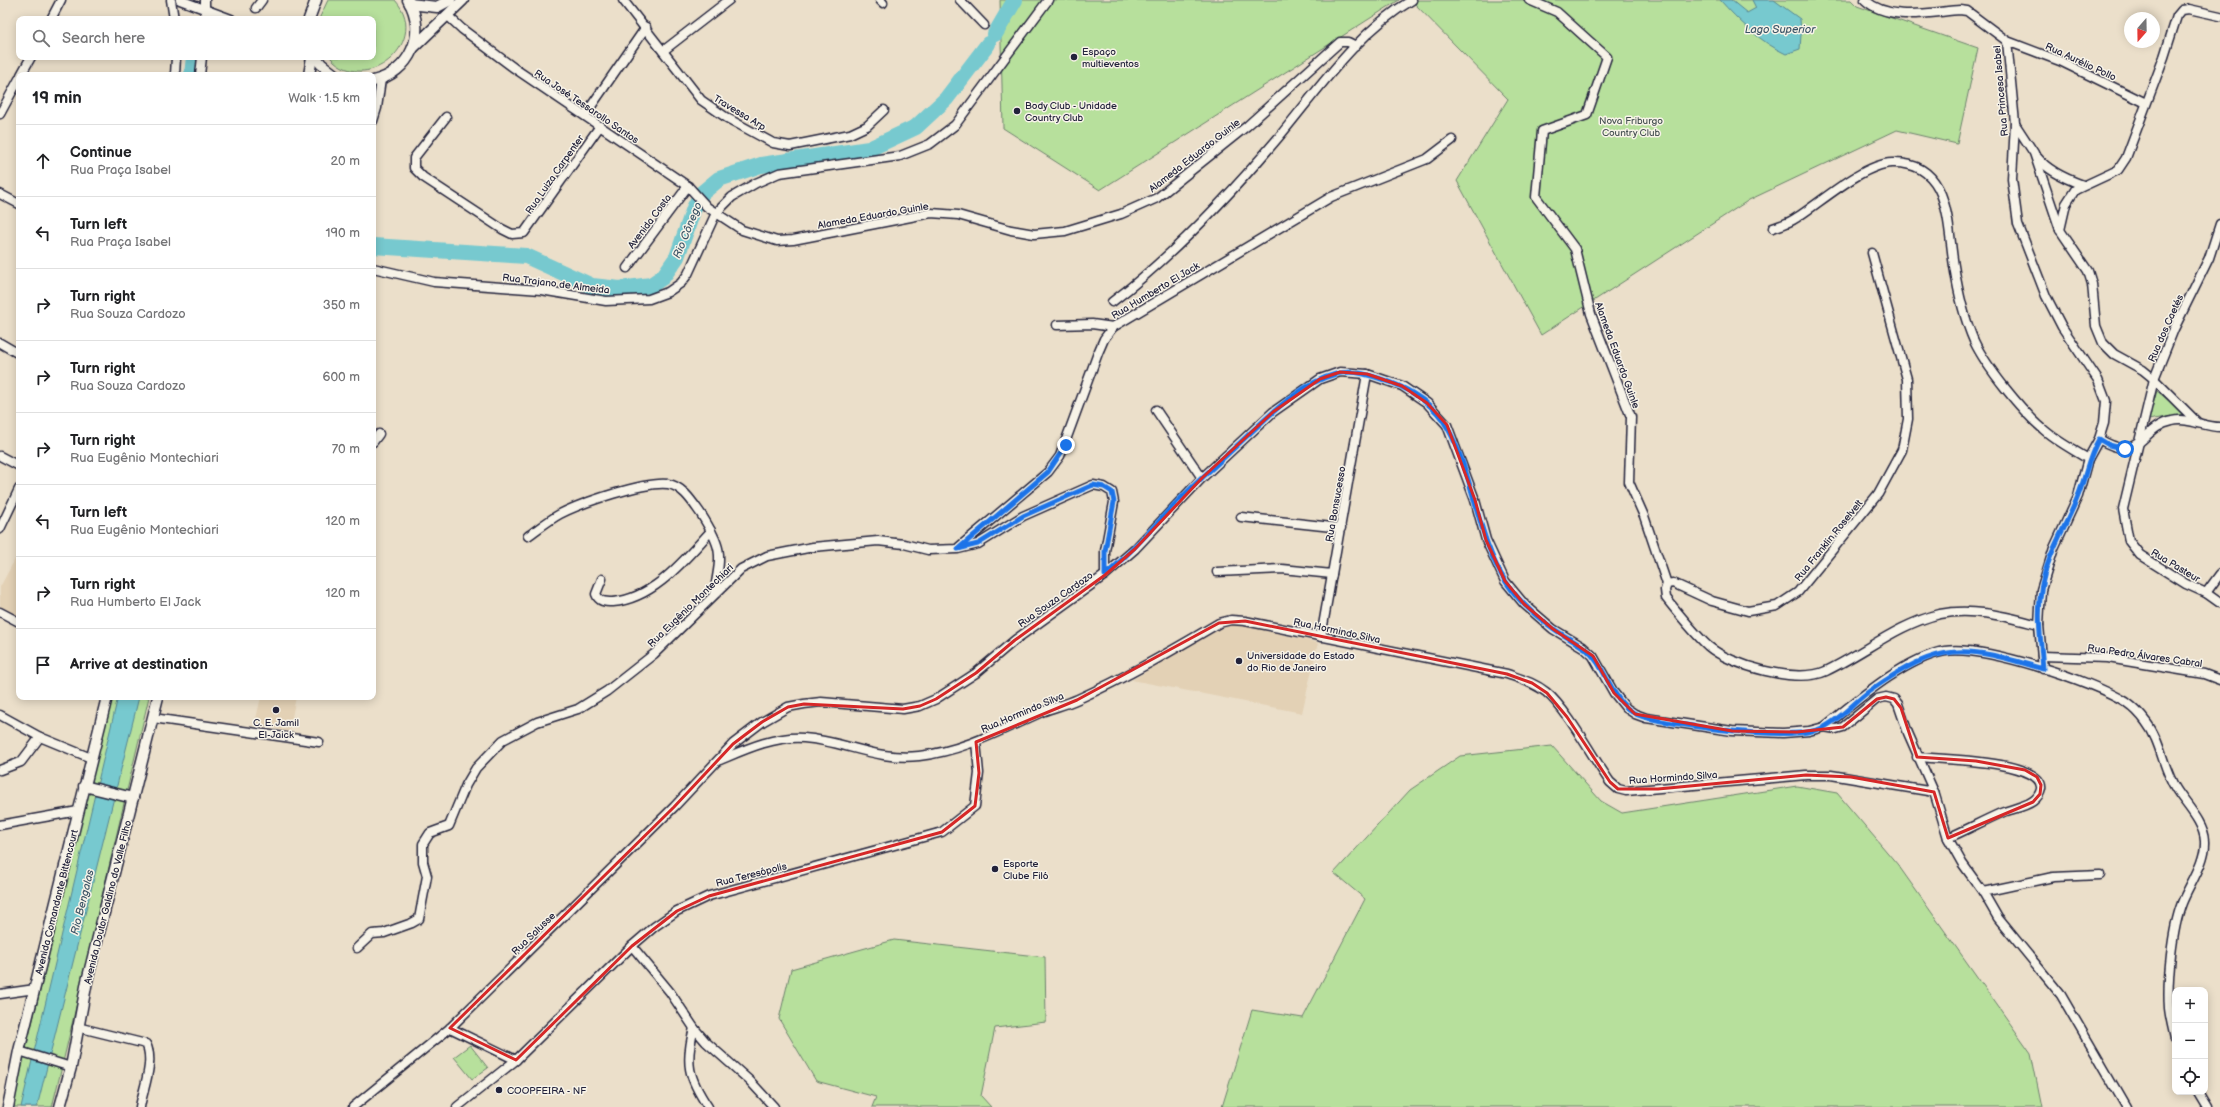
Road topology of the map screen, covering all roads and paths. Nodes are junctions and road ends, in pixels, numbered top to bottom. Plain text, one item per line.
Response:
1 (61, 0) edge
2 (171, 0) edge
3 (180, 0) edge
4 (205, 0) edge
5 (262, 0) edge
6 (450, 0) edge
7 (462, 0) edge
8 (623, 0) edge
9 (729, 0) edge
10 (960, 0) edge
11 (1048, 0) edge
12 (1412, 0) edge
13 (1529, 0) edge
14 (1865, 0) edge
15 (312, 2) edge
16 (409, 2) edge
17 (256, 8) dead end
18 (206, 10) junction
19 (447, 15) junction
20 (53, 16) edge
21 (174, 16) edge
22 (205, 16) edge
23 (223, 16) edge
24 (310, 16) edge
25 (2220, 16) edge
26 (984, 25) dead end
27 (646, 27) junction
28 (2007, 40) junction
29 (1356, 46) junction
30 (413, 48) junction
31 (663, 51) junction
32 (29, 60) edge
33 (176, 60) edge
34 (202, 60) edge
35 (312, 60) edge
36 (318, 60) edge
37 (23, 72) edge
38 (175, 72) edge
39 (200, 72) edge
40 (310, 72) edge
41 (331, 72) edge
42 (377, 80) edge
43 (16, 85) edge
44 (2146, 103) junction
45 (884, 110) dead end
46 (376, 111) edge
47 (0, 114) edge
48 (585, 115) junction
49 (446, 117) dead end
50 (2015, 123) junction
51 (600, 126) junction
52 (1452, 140) dead end
53 (2034, 153) junction
54 (2083, 185) junction
55 (688, 186) junction
56 (0, 194) edge
57 (16, 202) edge
58 (716, 213) junction
59 (2220, 224) edge
60 (1774, 228) dead end
61 (2060, 230) junction
62 (1872, 253) dead end
63 (626, 268) dead end
64 (376, 269) edge
65 (1112, 302) dead end
66 (1058, 325) dead end
67 (1113, 327) junction
68 (0, 343) edge
69 (16, 352) edge
70 (1367, 374) junction
71 (2154, 379) junction
72 (1156, 410) dead end
73 (2198, 423) junction
74 (2220, 428) edge
75 (379, 434) dead end
76 (376, 438) edge
77 (2099, 439) junction
78 (2138, 445) junction
79 (0, 456) edge
80 (2088, 459) junction
81 (16, 464) edge
82 (1202, 478) junction
83 (16, 495) edge
84 (1241, 517) dead end
85 (1341, 528) junction
86 (0, 529) edge
87 (711, 531) junction
88 (528, 536) dead end
89 (958, 549) junction
90 (1217, 572) dead end
91 (1332, 574) junction
92 (2220, 574) edge
93 (1105, 575) junction
94 (602, 579) dead end
95 (1667, 584) junction
96 (2206, 593) junction
97 (714, 594) junction
98 (2220, 603) edge
99 (0, 612) edge
100 (16, 620) edge
101 (2039, 624) junction
102 (1321, 637) junction
103 (2042, 656) junction
104 (2043, 669) junction
105 (2220, 680) edge
106 (105, 700) edge
107 (157, 700) edge
108 (0, 715) edge
109 (153, 718) junction
110 (1824, 728) junction
111 (40, 737) junction
112 (319, 742) dead end
113 (976, 742) junction
114 (1917, 757) junction
115 (91, 758) junction
116 (717, 762) junction
117 (0, 770) edge
118 (88, 787) junction
119 (1934, 792) junction
120 (128, 798) junction
121 (78, 812) junction
122 (0, 826) edge
123 (1948, 838) junction
124 (2100, 875) dead end
125 (1983, 892) junction
126 (632, 946) junction
127 (357, 948) dead end
128 (35, 989) junction
129 (0, 994) edge
130 (2172, 1024) edge
131 (78, 1027) junction
132 (450, 1028) junction
133 (694, 1028) junction
134 (19, 1051) junction
135 (516, 1060) junction
136 (70, 1067) junction
137 (2200, 1095) edge
138 (8, 1107) edge
139 (60, 1107) edge
140 (140, 1107) edge
141 (353, 1107) edge
142 (456, 1107) edge
143 (708, 1107) edge
144 (774, 1107) edge
145 (2126, 1107) edge
146 (2207, 1107) edge

1 - 20 street
2 - 21 street
3 - 18 street
4 - 18 street
5 - 17 street
6 - 16 main road
7 - 19 main road
8 - 27 street, Travessa Arp
9 - 31 street
10 - 26 street
11 - 58 street
12 - 29 street
13 - 95 street, Alameda Eduardo Guinle
14 - 28 street, Rua Princesa Isabel
15 - 24 main road
16 - 30 main road
18 - 22 street
18 - 23 street
19 - 30 main road
19 - 48 street, Rua José Tessarollo Santos
25 - 44 street
27 - 31 street, Travessa Arp
27 - 48 street
28 - 44 street, Rua Aurélio Pollo
28 - 50 street, Rua Princesa Isabel
29 - 58 street, Alameda Eduardo Guinle
29 - 65 street
30 - 42 main road
31 - 45 street, Travessa Arp
32 - 37 street
33 - 38 street
34 - 39 street
35 - 40 main road
36 - 41 main road
42 - 46 street
43 - 47 street
44 - 54 street
48 - 51 street, Rua José Tessarollo Santos
49 - 51 street, Rua Luiza Carpenter
50 - 53 street
50 - 77 street, Rua Princesa Isabel
51 - 55 street, Rua José Tessarollo Santos
52 - 67 street, Rua Humberto El Jack
53 - 54 street
53 - 61 street
54 - 61 street
55 - 58 street, Rua José Tessarollo Santos
55 - 63 street, Avenida Costa
56 - 57 street
58 - 64 street, Rua Trajano de Almeida
59 - 71 street, Rua dos Caetés
60 - 80 street
61 - 71 street
62 - 95 street, Rua Franklin Roselvelt
66 - 67 street
67 - 89 street, Rua Humberto El Jack
68 - 69 street
70 - 82 street, Rua Souza Cardozo
70 - 85 street, Rua Bonsucesso
70 - 110 street, Rua Souza Cardozo
71 - 73 street
71 - 78 street, Rua dos Caetés
72 - 82 street
73 - 74 street
73 - 78 street
75 - 76 street
77 - 78 street
77 - 80 street, Rua Princesa Isabel
78 - 96 street, Rua Pasteur
79 - 81 street
80 - 101 street, Rua Princesa Isabel
82 - 93 street, Rua Souza Cardozo
83 - 86 street
84 - 85 street
85 - 91 street, Rua Bonsucesso
87 - 88 street
87 - 94 street
87 - 97 street
89 - 93 street, Rua Eugênio Montechiari
89 - 97 street, Rua Eugênio Montechiari
90 - 91 street
91 - 102 street, Rua Bonsucesso
92 - 96 street
93 - 116 street, Rua Souza Cardozo
95 - 101 street
96 - 98 street, Rua Pasteur
97 - 127 street, Rua Eugênio Montechiari
99 - 100 street
101 - 103 street, Rua Princesa Isabel
102 - 113 street, Rua Hormindo Silva
102 - 119 street, Rua Hormindo Silva
103 - 104 street, Rua Princesa Isabel
103 - 105 street, Rua Pedro Álvares Cabral
104 - 110 street, Rua Souza Cardozo
104 - 130 street, Rua Souza Cardozo
106 - 115 main road, Avenida Comandante Bittencourt
107 - 109 main road, Avenida Doutor Galdino do Valle Filho
108 - 111 street
109 - 112 street
109 - 120 main road, Avenida Doutor Galdino do Valle Filho
110 - 114 street
111 - 115 street
111 - 117 street
113 - 116 street, Rua Hormindo Silva
113 - 126 street, Rua Teresópolis
114 - 119 street
114 - 123 street
115 - 118 main road, Avenida Comandante Bittencourt
116 - 132 street, Rua Salusse
118 - 120 main road
118 - 121 main road, Avenida Comandante Bittencourt
119 - 123 street
120 - 131 main road, Avenida Doutor Galdino do Valle Filho
121 - 122 street
121 - 128 main road, Avenida Comandante Bittencourt
123 - 125 street
124 - 125 street
125 - 145 street
126 - 133 street
126 - 135 street, Rua Teresópolis
128 - 129 street
128 - 134 main road, Avenida Comandante Bittencourt
131 - 136 main road, Avenida Doutor Galdino do Valle Filho
131 - 140 street
132 - 135 street
132 - 141 street, Rua Salusse
133 - 143 street
133 - 144 street
134 - 136 street
134 - 138 main road, Avenida Comandante Bittencourt
135 - 142 street, Rua Teresópolis
136 - 139 main road, Avenida Doutor Galdino do Valle Filho
137 - 146 street

